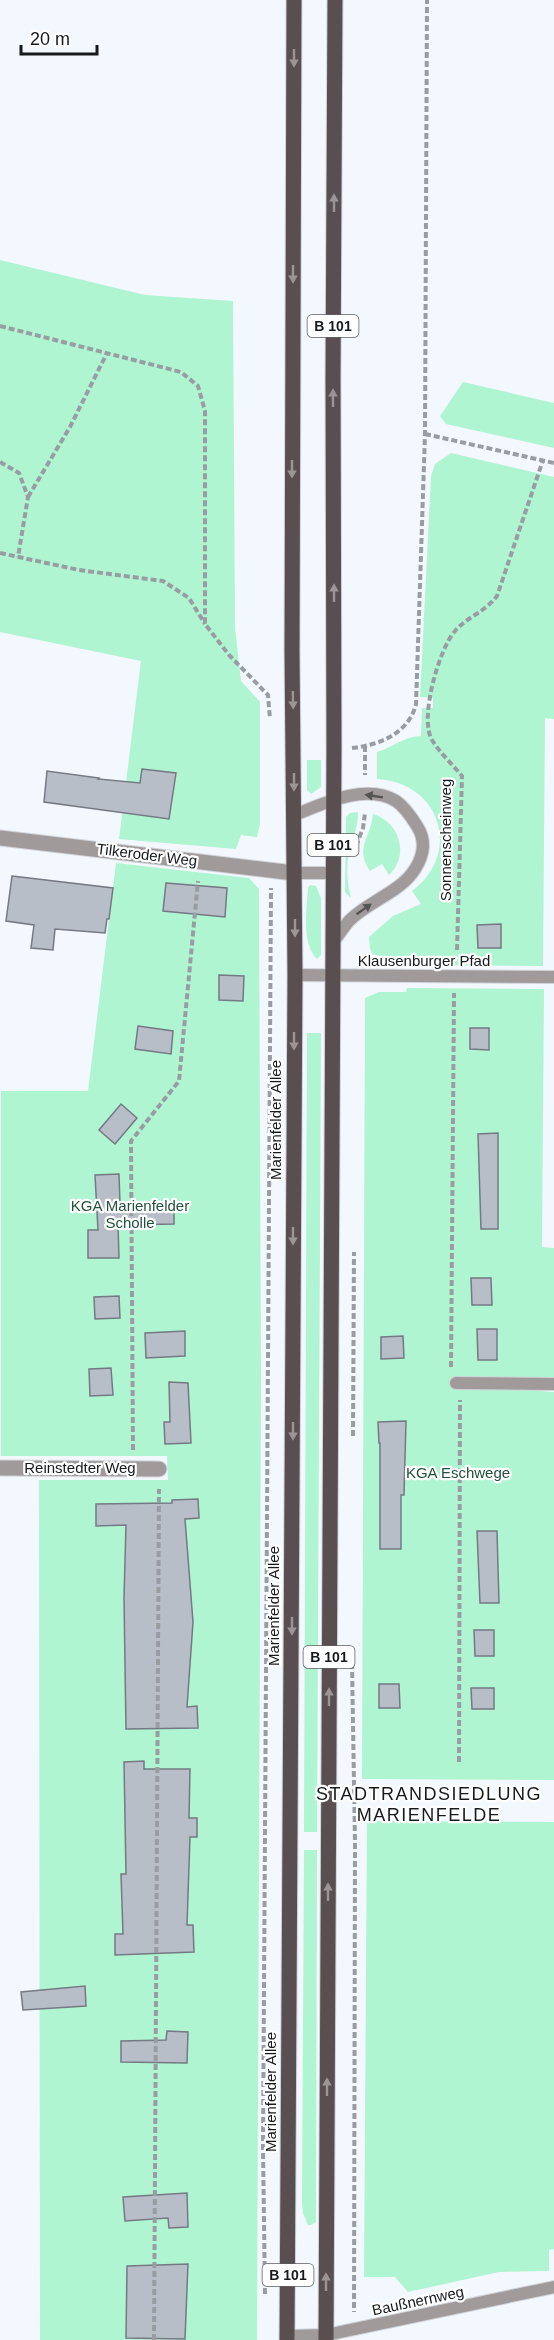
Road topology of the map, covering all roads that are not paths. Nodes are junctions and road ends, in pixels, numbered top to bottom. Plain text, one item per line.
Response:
1 (294, 0) edge
2 (335, 0) edge
3 (333, 800) junction
4 (295, 815) junction
5 (0, 838) edge
6 (294, 873) junction
7 (332, 873) junction
8 (333, 942) junction
9 (295, 975) junction
10 (332, 975) junction
11 (554, 977) edge
12 (456, 1383) dead end
13 (554, 1384) edge
14 (0, 1468) edge
15 (159, 1469) road end
16 (554, 2287) edge
17 (287, 2338) edge
18 (326, 2338) edge

1 -> 4 main road, Marienfelder Allee / B 101
3 -> 2 main road, B 101
3 - 4 lane
3 - 7 main road, B 101
8 -> 3 lane
4 - 6 main road, Marienfelder Allee / B 101
5 - 6 street, Tilkeroder Weg
6 - 7 lane
6 -> 9 main road, Marienfelder Allee / B 101
7 - 8 main road, B 101
8 - 10 main road, B 101
9 - 10 lane, Klausenburger Pfad
9 -> 17 main road, Marienfelder Allee / B 101
10 - 11 lane, Klausenburger Pfad
18 -> 10 main road, B 101
12 - 13 lane
14 - 15 street, Reinstedter Weg
16 - 18 lane, Baußnernweg
17 - 18 lane, Baußnernweg

